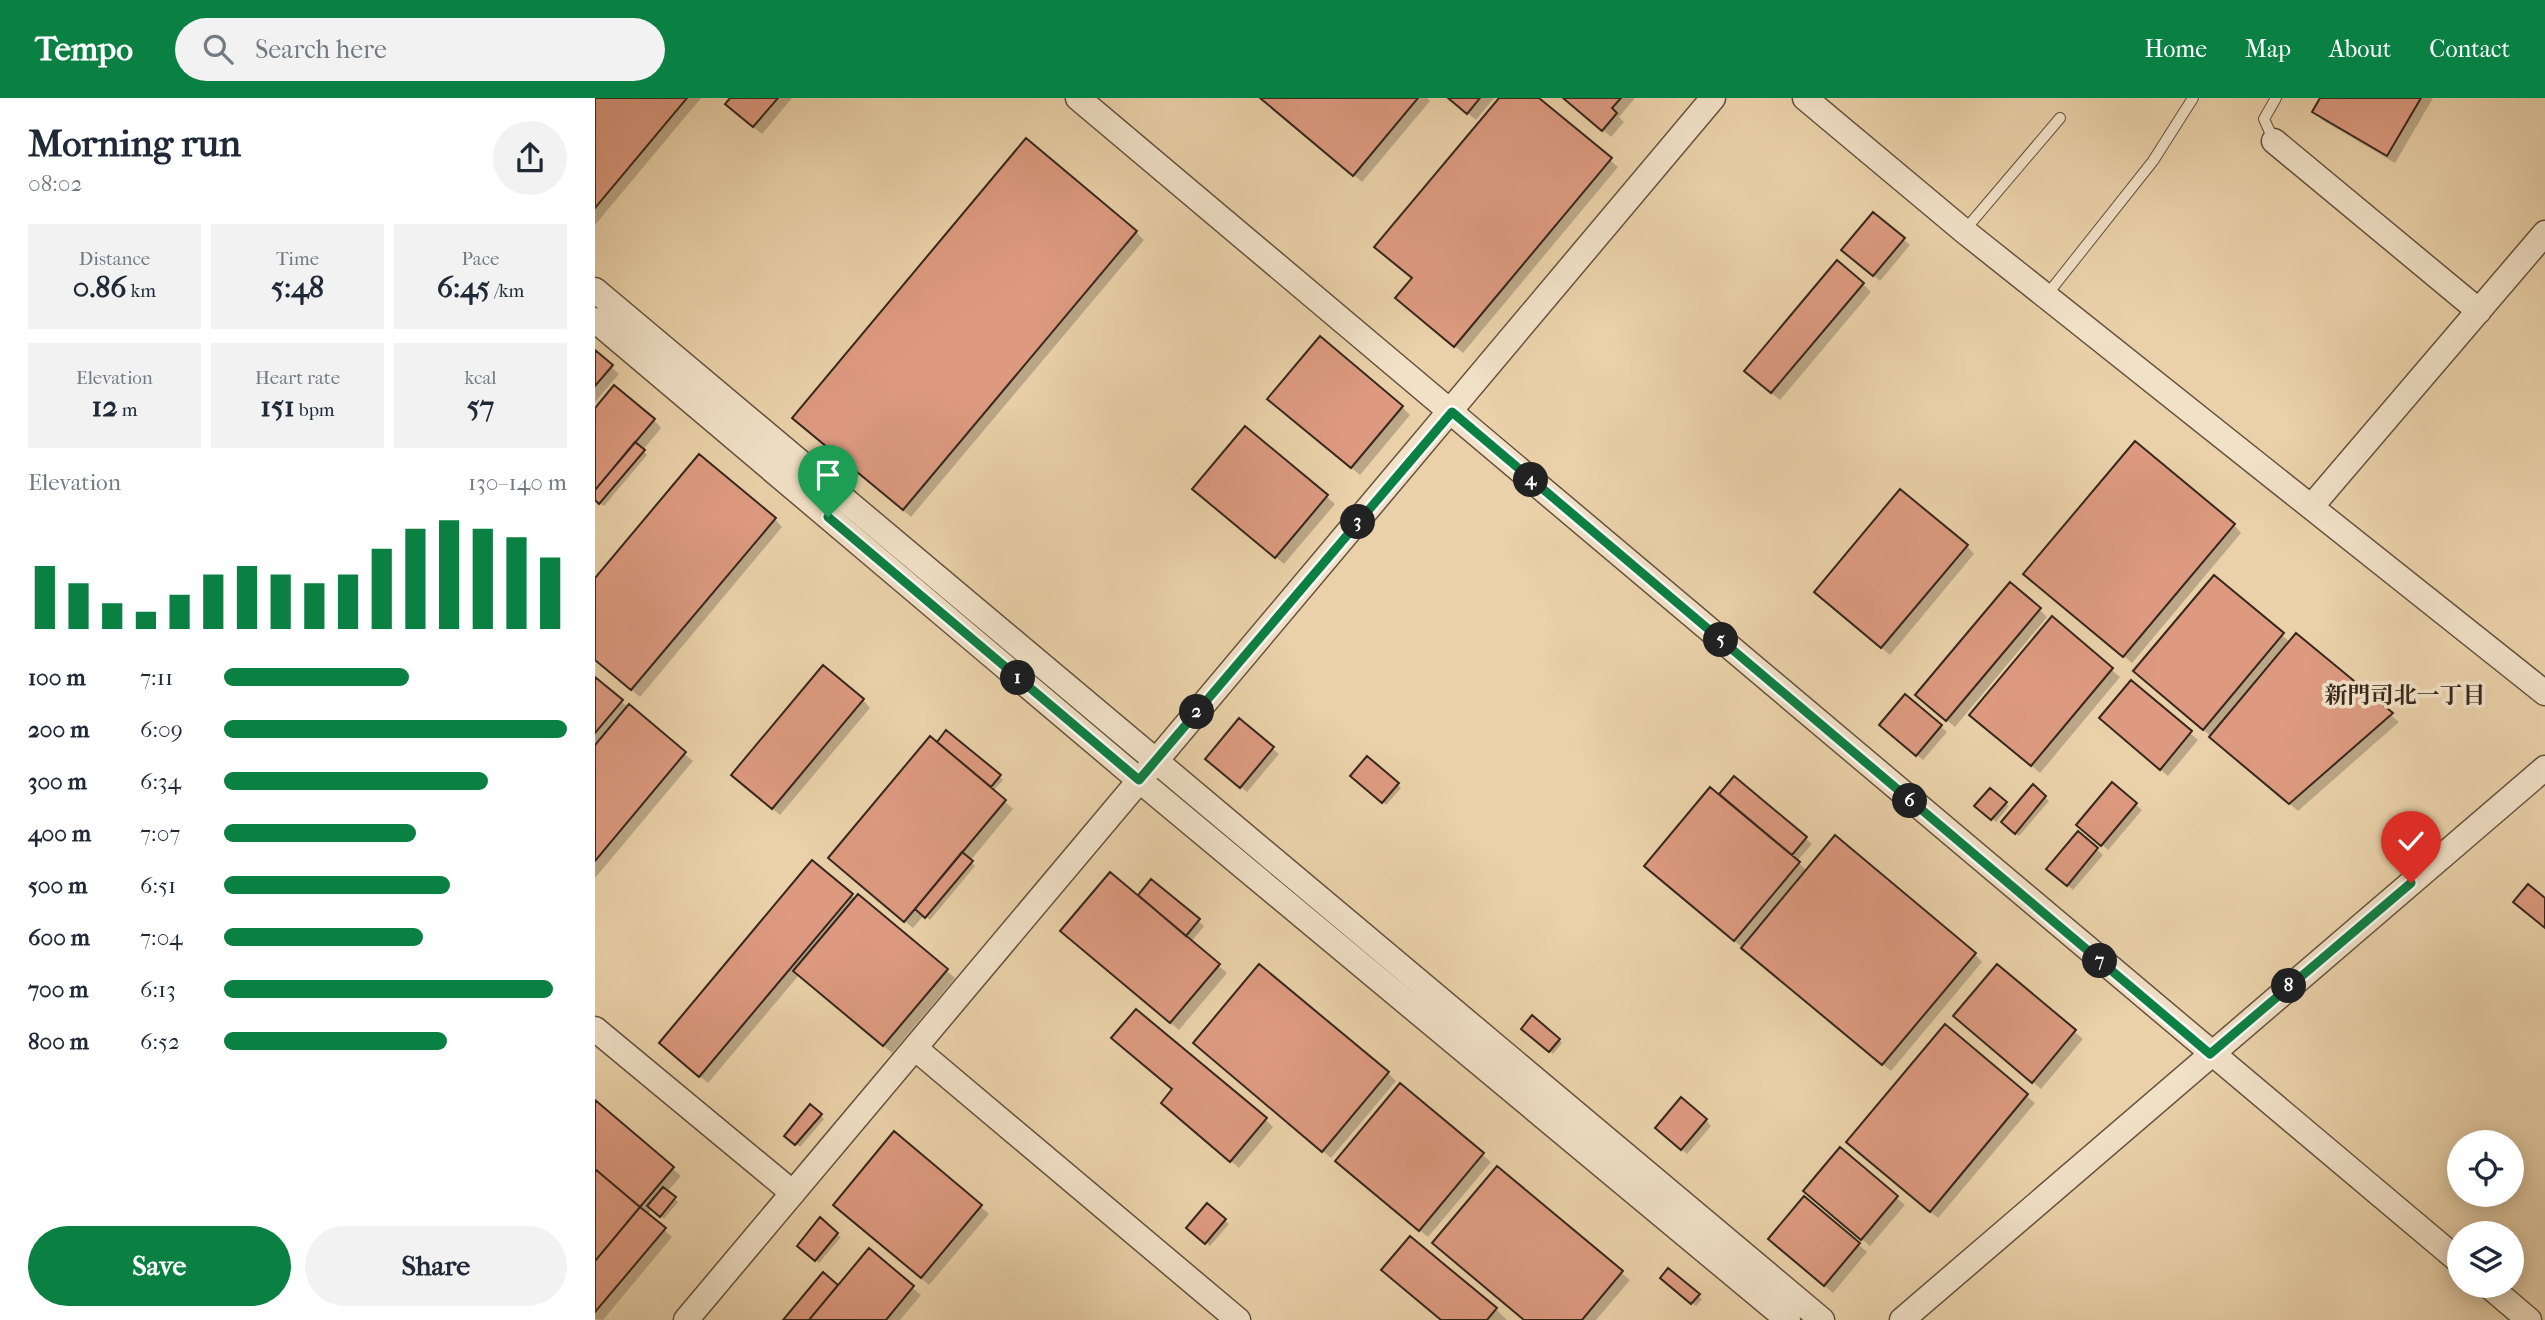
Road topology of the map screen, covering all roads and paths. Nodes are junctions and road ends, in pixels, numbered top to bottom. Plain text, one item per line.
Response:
1 (1078, 98) edge
2 (1713, 98) edge
3 (1805, 98) edge
4 (2193, 98) edge
5 (2276, 98) edge
6 (2060, 118) dead end
7 (2274, 141) joint
8 (1964, 231) junction
9 (2545, 233) edge
10 (595, 290) edge
11 (2046, 297) junction
12 (2479, 311) junction
13 (595, 320) edge
14 (1452, 412) junction
15 (2311, 508) junction
16 (2545, 693) edge
17 (1155, 761) junction
18 (2545, 768) edge
19 (1139, 780) junction
20 (595, 1029) edge
21 (916, 1049) junction
22 (2210, 1054) junction
23 (793, 1194) junction
24 (2447, 1251) edge
25 (2503, 1298) edge
26 (686, 1320) edge
27 (1238, 1320) edge
28 (1788, 1320) edge
29 (1822, 1320) edge
30 (1902, 1320) edge
31 (2529, 1320) edge

1 - 14 street
2 - 14 street
3 - 8 street
4 - 11 lane
5 - 7 lane
6 - 8 lane
7 - 12 street
8 - 11 street
9 - 12 street
10 - 17 street
11 - 15 street
12 - 15 street
13 - 19 street
14 - 17 street
14 - 22 street
15 - 16 street
17 - 19 street
17 - 29 street
18 - 22 street
19 - 21 street
19 - 28 street
20 - 23 street
21 - 23 street
21 - 27 street
22 - 24 street
22 - 30 street
23 - 26 street
25 - 31 street

